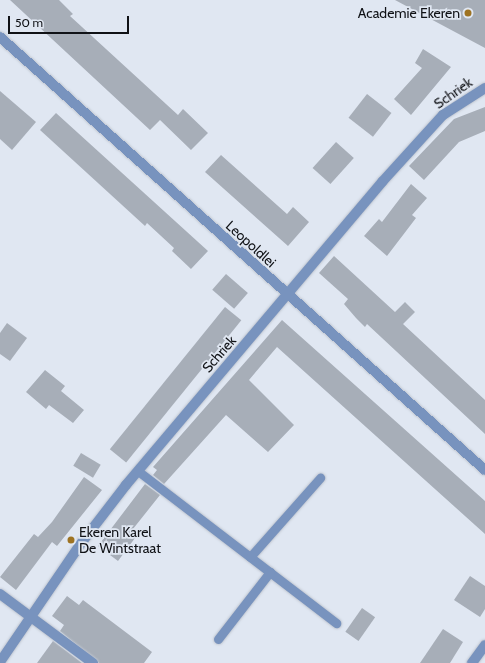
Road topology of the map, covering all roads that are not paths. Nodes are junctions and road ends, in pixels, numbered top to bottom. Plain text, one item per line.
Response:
1 (0, 37) edge
2 (485, 88) edge
3 (287, 296) junction
4 (485, 470) edge
5 (138, 471) junction
6 (320, 478) dead end
7 (250, 557) junction
8 (270, 572) junction
9 (0, 594) edge
10 (30, 617) junction
11 (336, 623) dead end
12 (218, 638) dead end
13 (485, 645) edge
14 (0, 662) edge
15 (94, 663) edge
16 (472, 663) edge

1 - 3 street, Leopoldlei
2 - 3 street, Schriek
3 - 4 street, Leopoldlei
3 - 5 street, Schriek
5 - 7 lane
5 - 10 street, Schriek
6 - 7 lane
7 - 8 lane
8 - 11 lane
8 - 12 lane
9 - 10 street
10 - 14 street, Schriek
10 - 15 street
13 - 16 street

